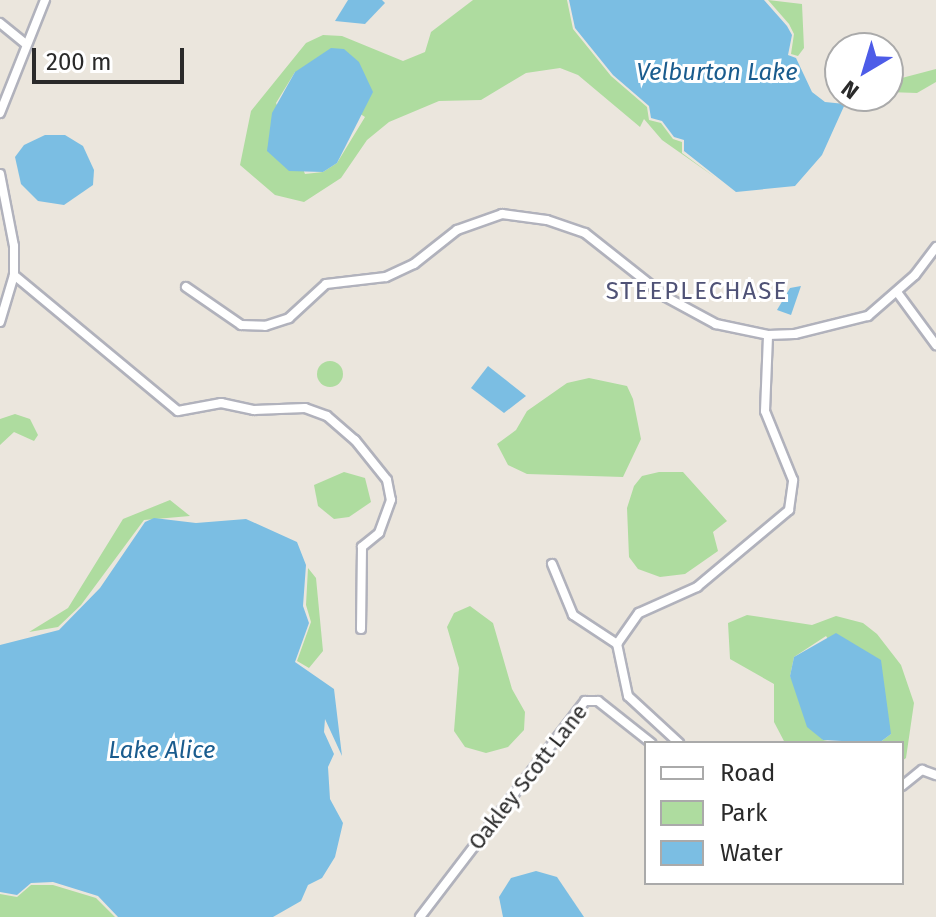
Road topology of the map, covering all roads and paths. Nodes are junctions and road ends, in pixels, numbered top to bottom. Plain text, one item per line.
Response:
1 (45, 0) edge
2 (0, 23) edge
3 (26, 44) junction
4 (0, 113) edge
5 (0, 174) edge
6 (936, 247) edge
7 (14, 275) junction
8 (186, 287) dead end
9 (897, 292) junction
10 (0, 322) edge
11 (768, 335) junction
12 (936, 345) edge
13 (552, 564) dead end
14 (361, 629) dead end
15 (617, 644) junction
16 (648, 741) edge
17 (677, 741) edge
18 (936, 775) edge
19 (904, 784) edge
20 (420, 917) edge

1 - 3 street
2 - 3 street
3 - 4 street
5 - 7 street
6 - 9 street
7 - 10 street
7 - 14 street
8 - 11 street
9 - 11 street
9 - 12 street
11 - 15 street
13 - 15 street
15 - 17 street
16 - 20 street, Oakley Scott Lane
18 - 19 street

